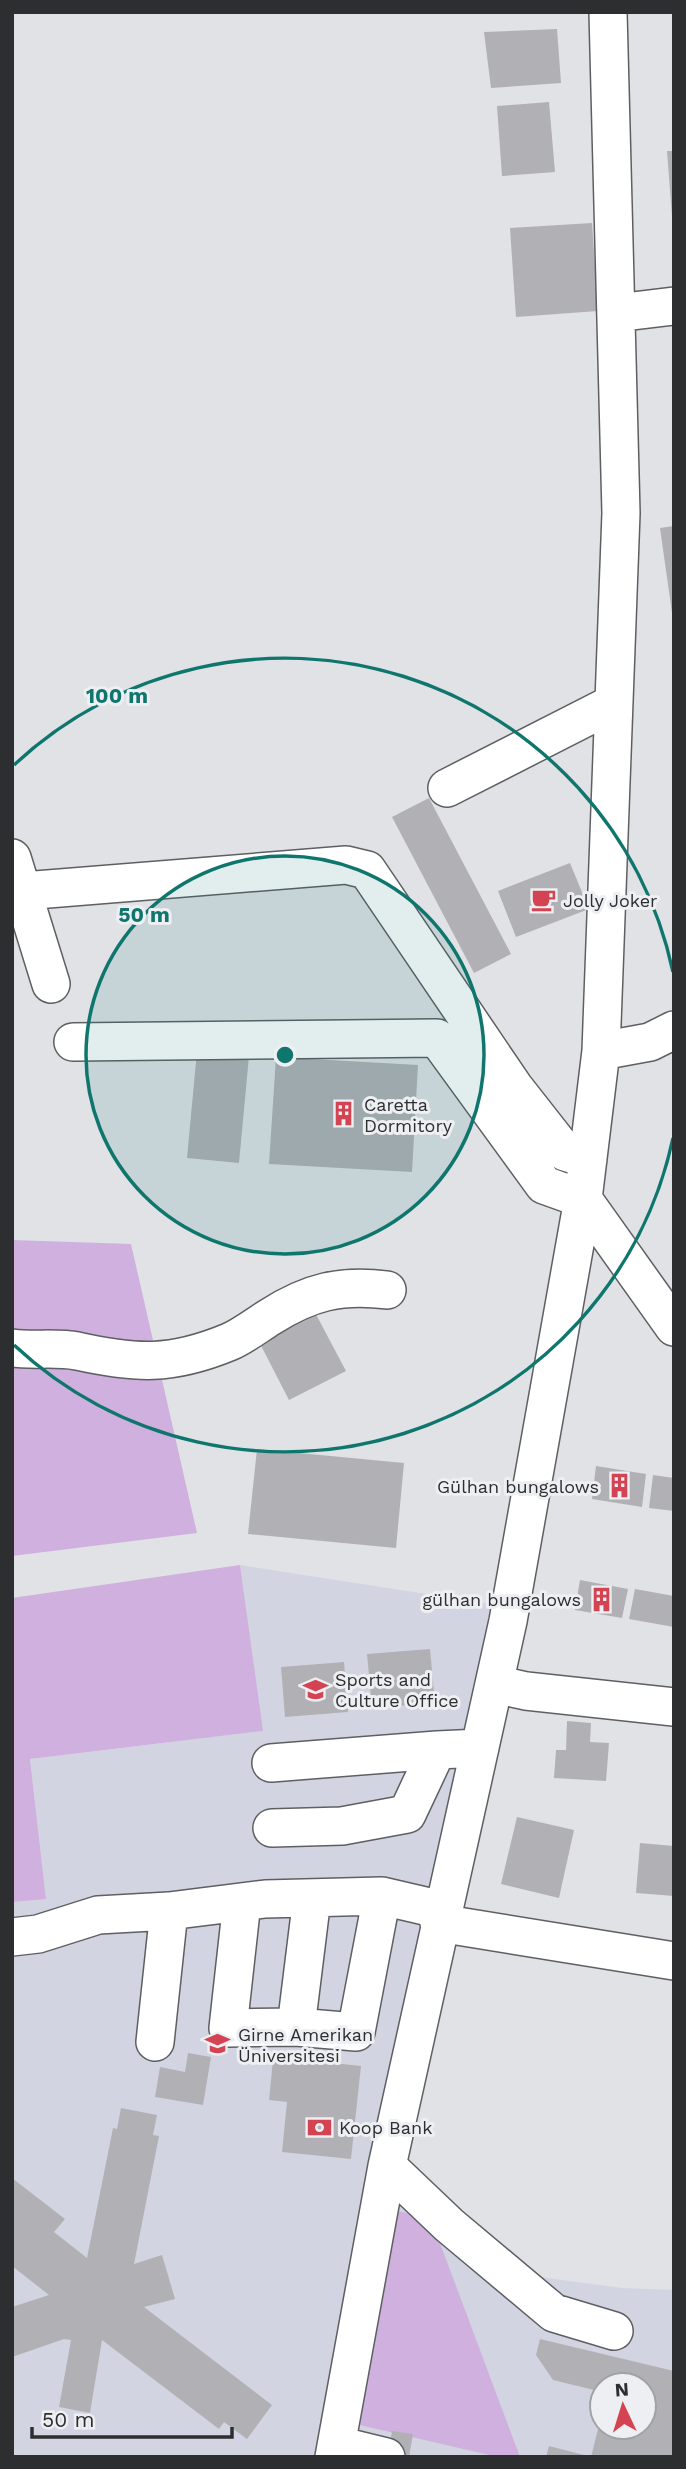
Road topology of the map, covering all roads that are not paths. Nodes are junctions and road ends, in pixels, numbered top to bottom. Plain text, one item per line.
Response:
1 (608, 12) edge
2 (674, 306) edge
3 (616, 313) junction
4 (614, 703) junction
5 (447, 788) dead end
6 (18, 875) edge
7 (51, 984) dead end
8 (674, 1030) edge
9 (73, 1042) dead end
10 (601, 1051) junction
11 (588, 1160) junction
12 (583, 1199) junction
13 (387, 1290) dead end
14 (674, 1327) edge
15 (12, 1348) edge
16 (495, 1684) junction
17 (674, 1707) edge
18 (480, 1748) junction
19 (437, 1750) junction
20 (271, 1763) dead end
21 (272, 1828) dead end
22 (382, 1896) junction
23 (312, 1898) junction
24 (242, 1902) junction
25 (169, 1911) junction
26 (441, 1916) junction
27 (12, 1937) edge
28 (674, 1962) edge
29 (296, 2027) junction
30 (155, 2042) dead end
31 (387, 2166) junction
32 (614, 2331) dead end
33 (335, 2451) edge
34 (386, 2457) edge

1 - 3 street
2 - 3 street
3 - 4 street
4 - 5 street
4 - 10 street
6 - 7 street
6 - 11 street
8 - 10 street
9 - 12 street
10 - 11 street
11 - 12 street
12 - 14 street
12 - 16 street
13 - 15 street
16 - 17 street
16 - 18 street
18 - 19 street
18 - 26 street
19 - 20 street
19 - 21 street
22 - 23 street
22 - 26 street
22 - 29 street
23 - 24 street
23 - 29 street
24 - 25 street
24 - 29 street
25 - 27 street
25 - 30 street
26 - 28 street
26 - 31 street
31 - 32 street
31 - 33 street
33 - 34 street

